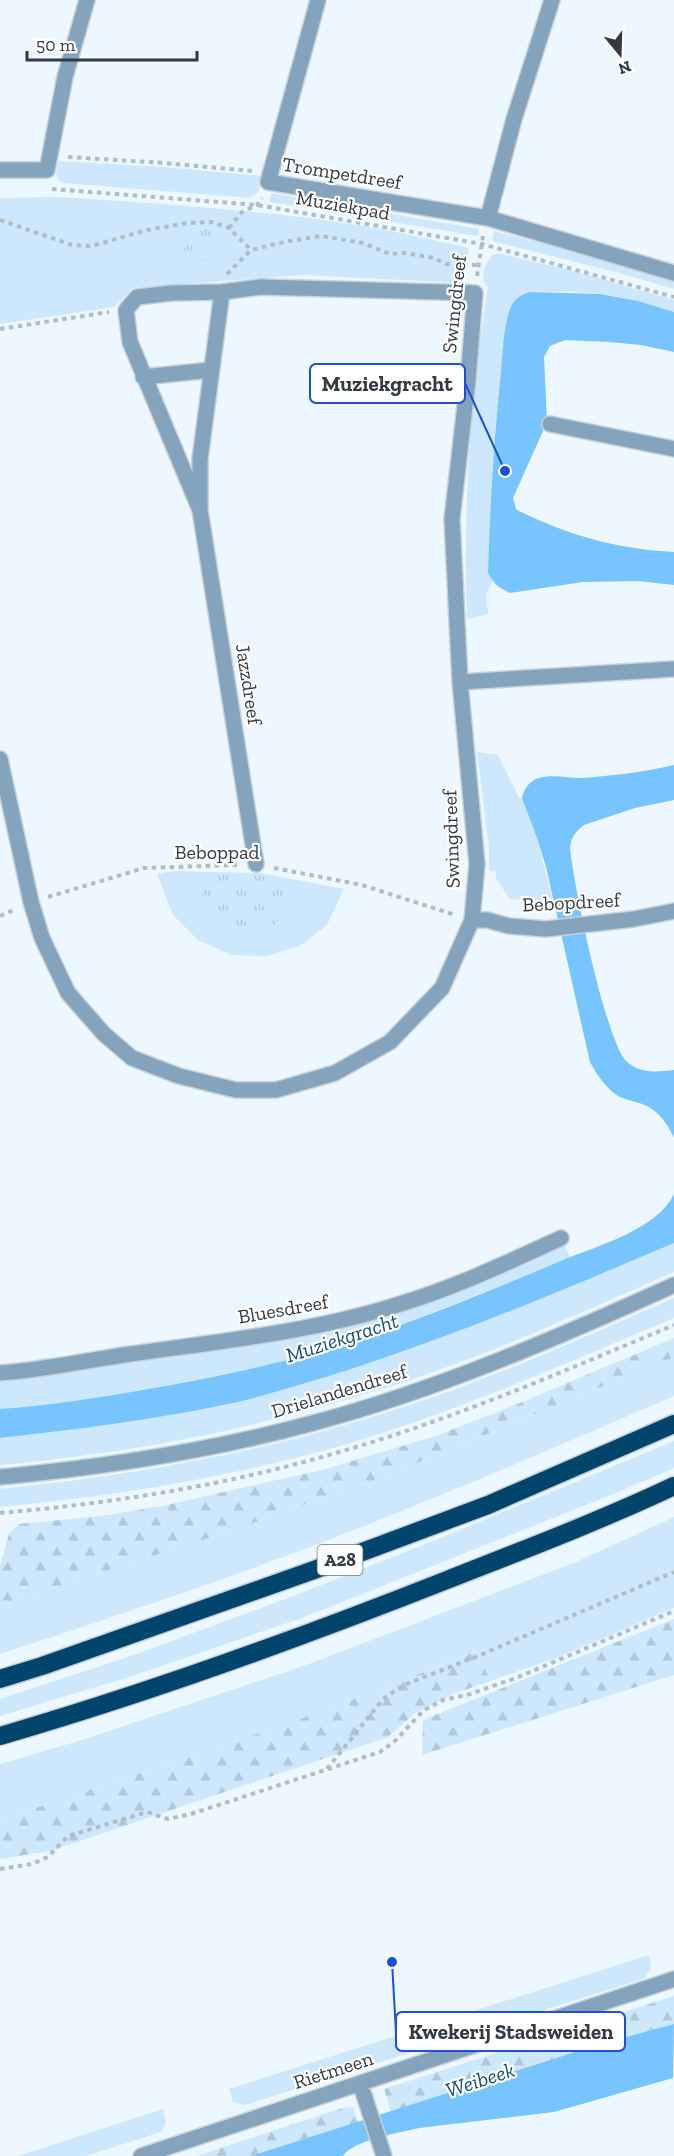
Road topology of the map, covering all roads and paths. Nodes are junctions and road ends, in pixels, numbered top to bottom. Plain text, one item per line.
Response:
1 (87, 0) edge
2 (318, 0) edge
3 (552, 0) edge
4 (49, 156) junction
5 (0, 170) edge
6 (268, 182) junction
7 (47, 189) dead end
8 (257, 205) junction
9 (488, 218) junction
10 (0, 220) edge
11 (229, 228) junction
12 (482, 244) junction
13 (251, 250) junction
14 (478, 265) junction
15 (674, 273) edge
16 (222, 292) junction
17 (475, 293) junction
18 (674, 297) edge
19 (126, 310) junction
20 (0, 329) edge
21 (211, 370) junction
22 (143, 377) junction
23 (550, 424) dead end
24 (674, 449) edge
25 (200, 510) junction
26 (674, 669) edge
27 (460, 682) junction
28 (0, 759) edge
29 (256, 864) junction
30 (31, 902) junction
31 (674, 911) edge
32 (0, 916) edge
33 (472, 920) junction
34 (561, 1238) dead end
35 (674, 1286) edge
36 (674, 1325) edge
37 (0, 1373) edge
38 (674, 1424) edge
39 (0, 1477) edge
40 (674, 1486) edge
41 (0, 1513) edge
42 (674, 1572) edge
43 (674, 1611) edge
44 (0, 1679) edge
45 (0, 1736) edge
46 (326, 1770) junction
47 (0, 1869) edge
48 (674, 1979) edge
49 (360, 2083) junction
50 (383, 2151) edge
51 (141, 2156) edge

1 - 4 street
2 - 6 street, Trompetdreef
3 - 9 street
4 - 5 street
4 - 6 path
6 - 9 street, Trompetdreef
7 - 8 path, Muziekpad
8 - 11 path
8 - 12 path, Muziekpad
9 - 12 path, Swingdreef
9 - 15 street, Trompetdreef
10 - 11 path
11 - 13 path
12 - 14 path, Swingdreef
12 - 18 path, Muziekpad
13 - 14 path
13 - 16 path
14 - 17 path, Swingdreef
16 - 17 street
16 - 19 street
16 - 21 street, Jazzdreef
17 - 27 street, Swingdreef
19 - 20 path
19 - 22 street, Jazzdreef
21 - 22 street
21 - 25 street, Jazzdreef
22 - 25 street, Jazzdreef
23 - 24 street
25 - 29 street, Jazzdreef
26 - 27 street
27 - 33 street, Swingdreef
28 - 30 street, Swingdreef
29 - 30 path, Beboppad
29 - 33 path, Beboppad
30 - 32 path, Beboppad
30 - 33 street, Swingdreef
31 - 33 street, Bebopdreef
34 - 37 street, Bluesdreef
35 - 39 street, Drielandendreef
36 - 41 path
38 - 44 highway, A28
40 - 45 highway
42 - 46 path
43 - 46 path
46 - 47 path
48 - 49 street, Rietmeen
49 - 50 street
49 - 51 street, Rietmeen

